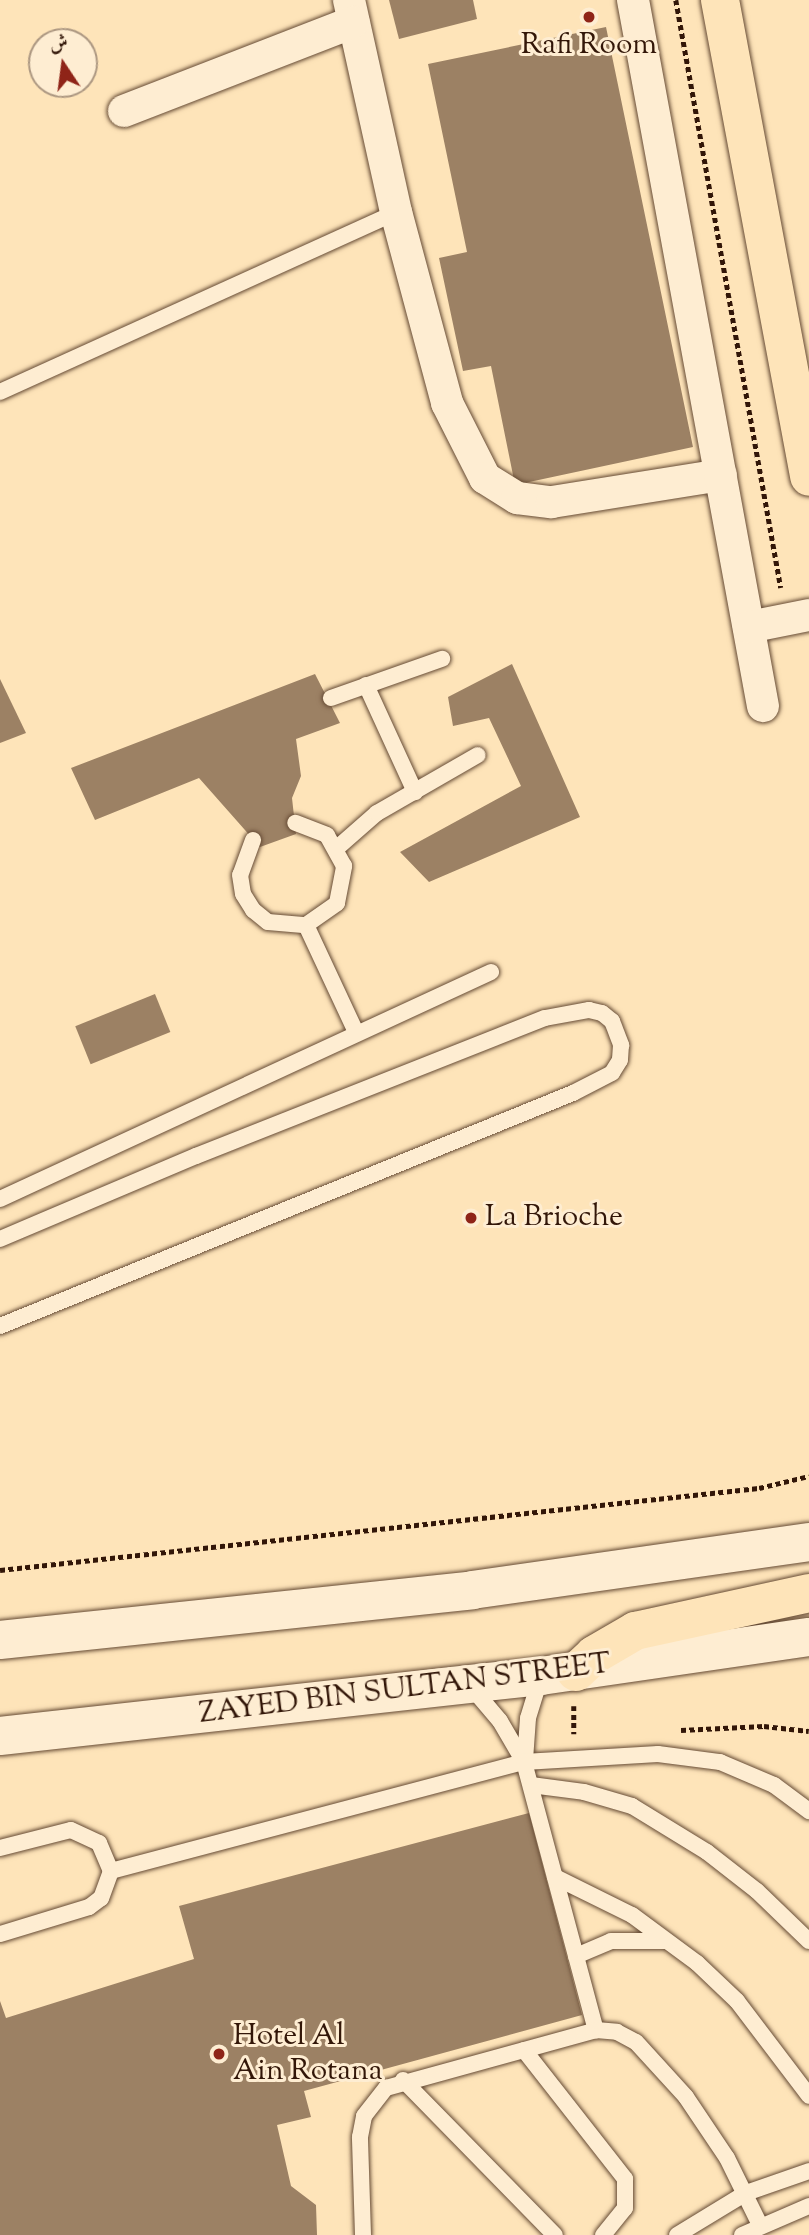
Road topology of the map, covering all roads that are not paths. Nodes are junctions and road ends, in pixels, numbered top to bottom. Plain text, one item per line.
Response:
1 (633, 0) edge
2 (720, 0) edge
3 (351, 11) edge
4 (124, 111) dead end
5 (396, 212) junction
6 (0, 392) edge
7 (721, 475) junction
8 (809, 477) edge
9 (798, 618) edge
10 (749, 627) junction
11 (442, 659) dead end
12 (366, 685) junction
13 (331, 698) dead end
14 (763, 706) dead end
15 (478, 755) dead end
16 (415, 792) junction
17 (295, 823) dead end
18 (253, 840) dead end
19 (337, 848) junction
20 (306, 925) junction
21 (491, 972) dead end
22 (356, 1032) junction
23 (0, 1199) edge
24 (0, 1239) edge
25 (0, 1326) edge
26 (809, 1542) edge
27 (809, 1593) edge
28 (809, 1637) edge
29 (0, 1640) edge
30 (718, 1652) junction
31 (809, 1657) edge
32 (558, 1674) junction
33 (469, 1684) junction
34 (0, 1736) edge
35 (524, 1762) junction
36 (531, 1786) junction
37 (809, 1811) edge
38 (0, 1848) edge
39 (111, 1871) junction
40 (555, 1877) junction
41 (0, 1934) edge
42 (667, 1941) junction
43 (809, 1941) edge
44 (576, 1956) junction
45 (596, 2030) junction
46 (524, 2050) junction
47 (403, 2080) junction
48 (809, 2096) edge
49 (809, 2171) edge
50 (746, 2193) junction
51 (809, 2206) edge
52 (760, 2225) junction
53 (363, 2235) edge
54 (555, 2235) edge
55 (603, 2235) edge
56 (677, 2235) edge
57 (742, 2235) edge

1 - 7 street
2 - 8 highway
3 - 4 street
3 - 5 street
5 - 6 lane
5 - 7 street
7 - 10 street
9 - 10 street
10 - 14 street
11 - 12 lane
12 - 13 lane
12 - 16 lane
15 - 16 lane
16 - 19 lane
17 - 19 lane
18 - 20 lane
19 - 20 lane
20 - 22 lane
21 - 22 lane
22 - 23 lane
24 - 25 lane
26 - 29 main road
27 - 32 highway
28 - 30 main road, ZAYED BIN SULTAN STREET
30 - 31 main road
30 - 32 main road, ZAYED BIN SULTAN STREET
32 - 33 main road, ZAYED BIN SULTAN STREET
32 - 35 lane
33 - 34 main road, ZAYED BIN SULTAN STREET
33 - 35 lane
35 - 36 lane
35 - 37 lane
35 - 39 lane
36 - 40 lane
36 - 43 lane
38 - 39 lane
39 - 41 lane
40 - 42 lane
40 - 44 lane
42 - 44 lane
42 - 48 lane
44 - 45 lane
45 - 46 lane
45 - 50 lane
46 - 47 lane
46 - 55 lane
47 - 53 lane
47 - 54 lane
49 - 50 lane
50 - 52 lane
50 - 56 lane
51 - 52 lane
52 - 57 lane

